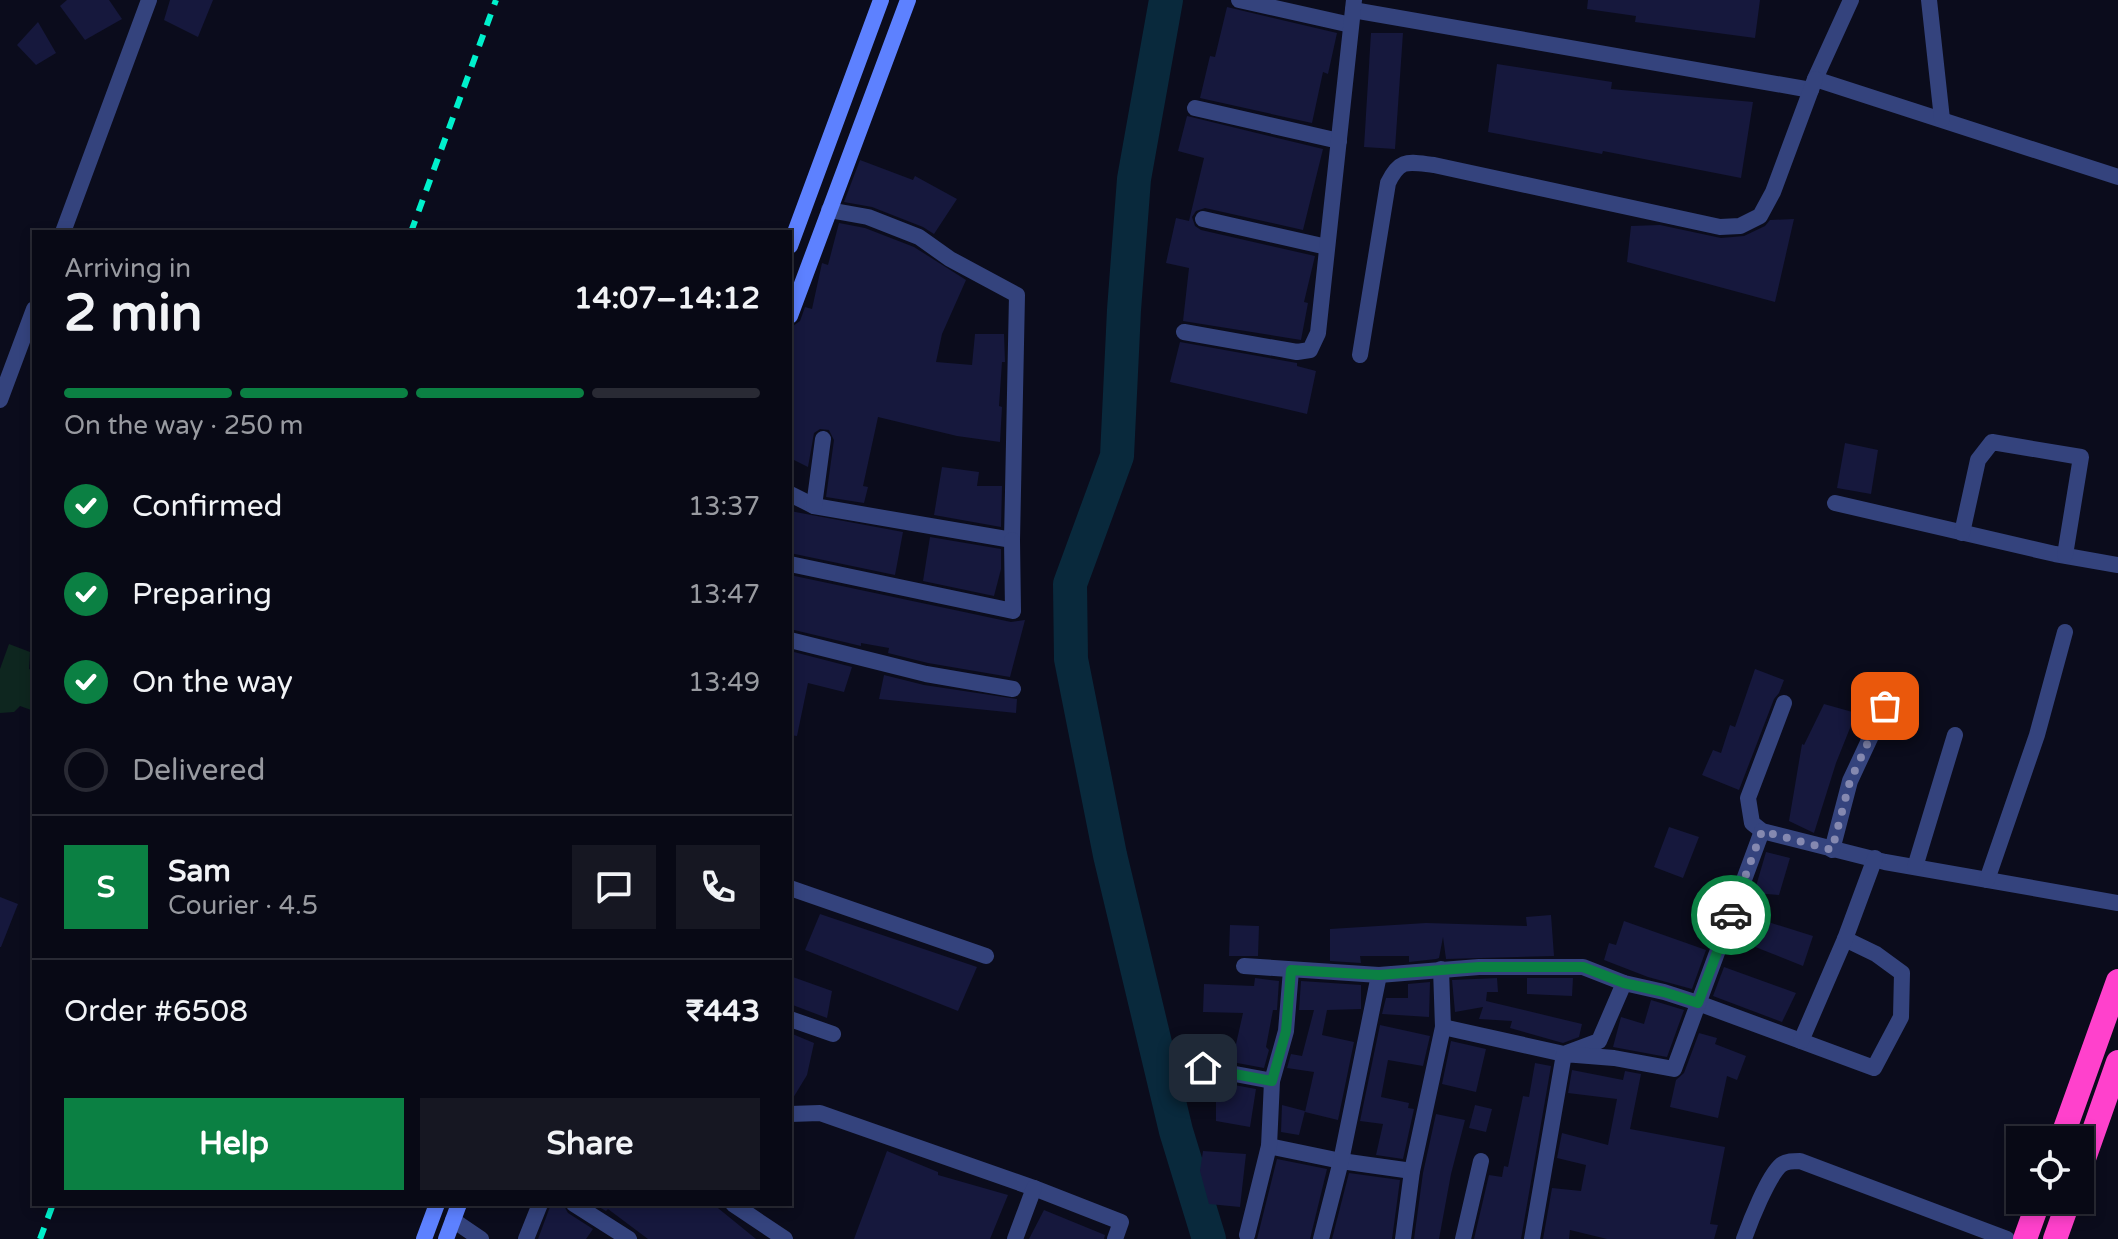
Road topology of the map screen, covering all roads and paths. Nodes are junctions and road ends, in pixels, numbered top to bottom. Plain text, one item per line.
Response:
1 (149, 0) edge
2 (881, 0) edge
3 (908, 0) edge
4 (1239, 0) edge
5 (1851, 0) edge
6 (1929, 0) edge
7 (1353, 12) edge
8 (1813, 84) junction
9 (1195, 108) dead end
10 (1942, 119) junction
11 (1339, 141) junction
12 (2118, 177) edge
13 (829, 210) junction
14 (1203, 219) dead end
15 (64, 230) edge
16 (792, 241) edge
17 (1327, 247) junction
18 (792, 311) edge
19 (32, 314) edge
20 (1184, 332) dead end
21 (1360, 355) dead end
22 (0, 400) edge
23 (823, 439) dead end
24 (792, 495) edge
25 (1835, 503) dead end
26 (814, 506) junction
27 (1962, 533) junction
28 (1012, 540) junction
29 (2065, 555) junction
30 (792, 564) edge
31 (2118, 565) edge
32 (2065, 632) dead end
33 (792, 640) edge
34 (1013, 689) dead end
35 (1784, 703) dead end
36 (1885, 706) dead end
37 (1955, 735) dead end
38 (1762, 831) junction
39 (1832, 850) junction
40 (1875, 858) junction
41 (1915, 867) junction
42 (1987, 880) junction
43 (792, 889) edge
44 (2118, 903) edge
45 (1845, 939) junction
46 (986, 956) dead end
47 (1244, 966) dead end
48 (1441, 969) junction
49 (1291, 970) junction
50 (1379, 975) junction
51 (2118, 981) edge
52 (1624, 983) junction
53 (1698, 1003) junction
54 (792, 1020) edge
55 (1443, 1027) junction
56 (833, 1034) dead end
57 (1801, 1041) junction
58 (1564, 1054) junction
59 (2118, 1062) edge
60 (1203, 1068) dead end
61 (1272, 1081) junction
62 (792, 1114) edge
63 (2066, 1126) edge
64 (2094, 1130) edge
65 (1269, 1146) junction
66 (1341, 1161) junction
67 (1481, 1161) dead end
68 (1412, 1171) junction
69 (1034, 1188) junction
70 (436, 1206) edge
71 (539, 1206) edge
72 (577, 1206) edge
73 (736, 1206) edge
74 (456, 1212) edge
75 (2034, 1214) edge
76 (2064, 1214) edge
77 (1247, 1235) dead end
78 (424, 1239) edge
79 (446, 1239) edge
80 (481, 1239) edge
81 (526, 1239) edge
82 (629, 1239) edge
83 (785, 1239) edge
84 (1015, 1239) edge
85 (1115, 1239) edge
86 (1321, 1239) edge
87 (1403, 1239) edge
88 (1463, 1239) edge
89 (1532, 1239) edge
90 (1744, 1239) edge
91 (2007, 1239) edge
92 (2025, 1239) edge
93 (2055, 1239) edge

1 - 15 street
2 - 16 street
3 - 13 street
4 - 7 street
5 - 8 street
6 - 10 street
7 - 8 street
7 - 11 street
8 - 10 street
8 - 21 street
9 - 11 street
10 - 12 street
11 - 17 street
13 - 18 street
13 - 28 street
14 - 17 street
17 - 20 street
19 - 22 street
23 - 26 street
24 - 26 street
25 - 27 street
26 - 28 street
27 - 29 street
27 - 29 street
28 - 30 street
29 - 31 street
32 - 42 street
33 - 34 street
35 - 38 street
36 - 39 street
37 - 41 street
38 - 39 street
38 - 53 street
39 - 40 street
40 - 41 street
40 - 45 street
41 - 42 street
42 - 44 street
43 - 46 street
45 - 57 street
45 - 57 street
47 - 49 street
48 - 50 street
48 - 52 street
48 - 55 street
49 - 50 street
49 - 61 street
50 - 66 street
51 - 63 highway
52 - 53 street
52 - 58 street
53 - 57 street
53 - 58 street
54 - 56 street
55 - 58 street
55 - 68 street
58 - 89 street
59 - 64 highway
60 - 61 street
61 - 65 street
62 - 69 street
65 - 66 street
65 - 77 street
66 - 68 street
66 - 86 street
67 - 88 street
68 - 87 street
69 - 84 street
69 - 85 street
70 - 78 street
71 - 81 street
72 - 82 street
73 - 83 street
74 - 79 street
74 - 80 street
75 - 92 highway
76 - 93 highway
90 - 91 street

